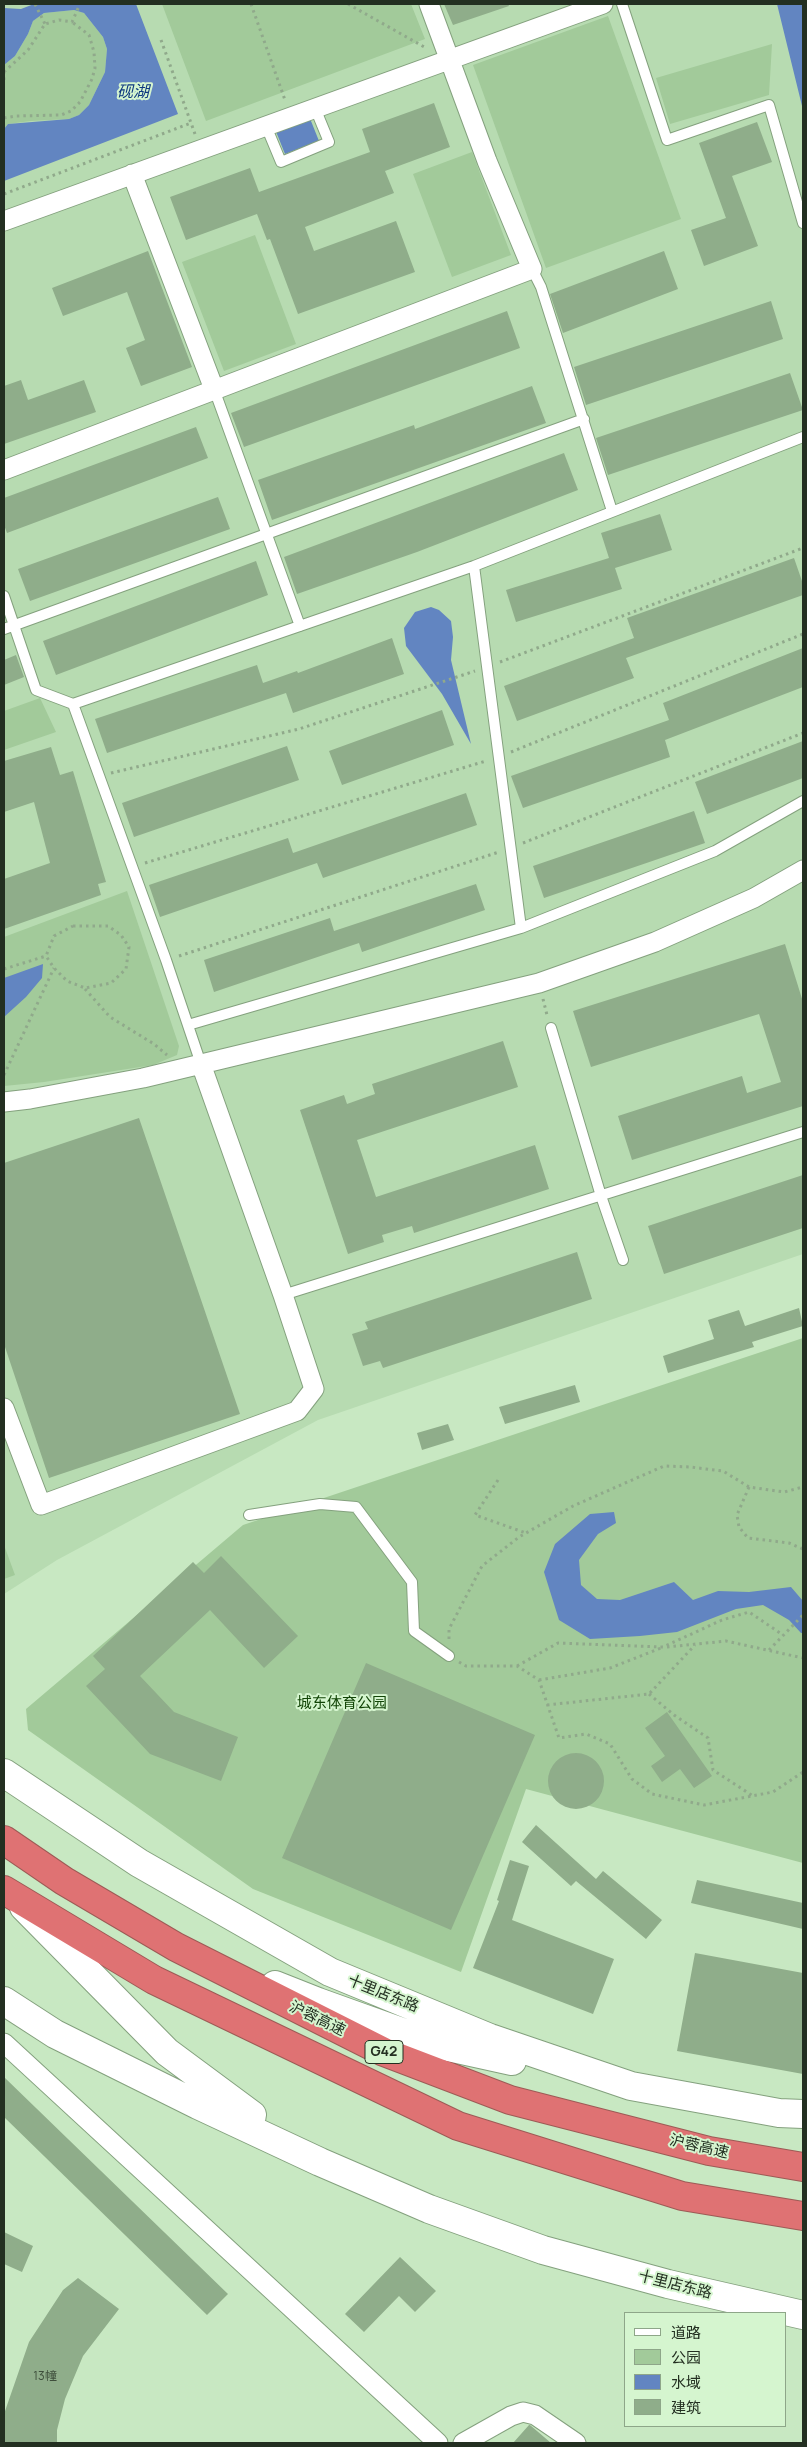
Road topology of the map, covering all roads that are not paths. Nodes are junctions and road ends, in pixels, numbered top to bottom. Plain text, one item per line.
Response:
1 (429, 4) edge
2 (603, 4) edge
3 (622, 4) edge
4 (448, 60) junction
5 (314, 108) junction
6 (266, 126) junction
7 (132, 174) junction
8 (4, 221) edge
9 (803, 223) edge
10 (532, 269) junction
11 (214, 389) junction
12 (584, 419) junction
13 (803, 437) edge
14 (4, 470) edge
15 (612, 511) junction
16 (266, 534) junction
17 (474, 566) junction
18 (4, 596) edge
19 (15, 625) junction
20 (300, 626) junction
21 (4, 629) edge
22 (73, 704) junction
23 (803, 801) edge
24 (803, 870) edge
25 (521, 928) junction
26 (188, 1025) junction
27 (550, 1028) road end
28 (201, 1064) junction
29 (4, 1102) edge
30 (803, 1132) edge
31 (601, 1196) junction
32 (624, 1260) dead end
33 (283, 1294) junction
34 (4, 1408) edge
35 (249, 1514) dead end
36 (449, 1656) road end
37 (4, 1773) edge
38 (4, 1840) edge
39 (8, 1893) edge
40 (152, 1933) junction
41 (4, 2001) edge
42 (4, 2043) edge
43 (631, 2086) junction
44 (803, 2114) edge
45 (329, 2166) junction
46 (803, 2167) edge
47 (803, 2216) edge
48 (803, 2315) edge
49 (438, 2443) edge
50 (463, 2443) edge
51 (576, 2443) edge

1 - 4 street
2 - 4 street
3 - 9 lane
4 - 5 street
4 - 10 street
5 - 6 street
5 - 6 lane
6 - 7 street
7 - 8 street
7 - 11 street
10 - 11 street
10 - 12 lane
11 - 14 street
11 - 16 lane
12 - 15 lane
12 - 16 lane
13 - 15 lane
15 - 17 lane
16 - 19 lane
16 - 20 lane
17 - 20 lane
17 - 25 lane
18 - 19 lane
19 - 21 lane
19 - 22 lane
20 - 22 lane
22 - 26 lane
23 - 25 lane
24 - 28 street
25 - 26 lane
26 - 28 lane
27 - 31 lane
28 - 29 street
28 - 33 street
30 - 31 lane
31 - 32 lane
31 - 33 lane
33 - 34 street
35 - 36 lane
37 - 43 street, 十里店东路
38 - 40 highway, 沪蓉高速 / G42
39 - 45 street
39 - 47 highway, G42
40 - 43 street
40 - 46 highway, 沪蓉高速 / G42
41 - 45 street, 十里店东路
42 - 49 street
43 - 44 street, 十里店东路
45 - 48 street, 十里店东路
50 - 51 street

